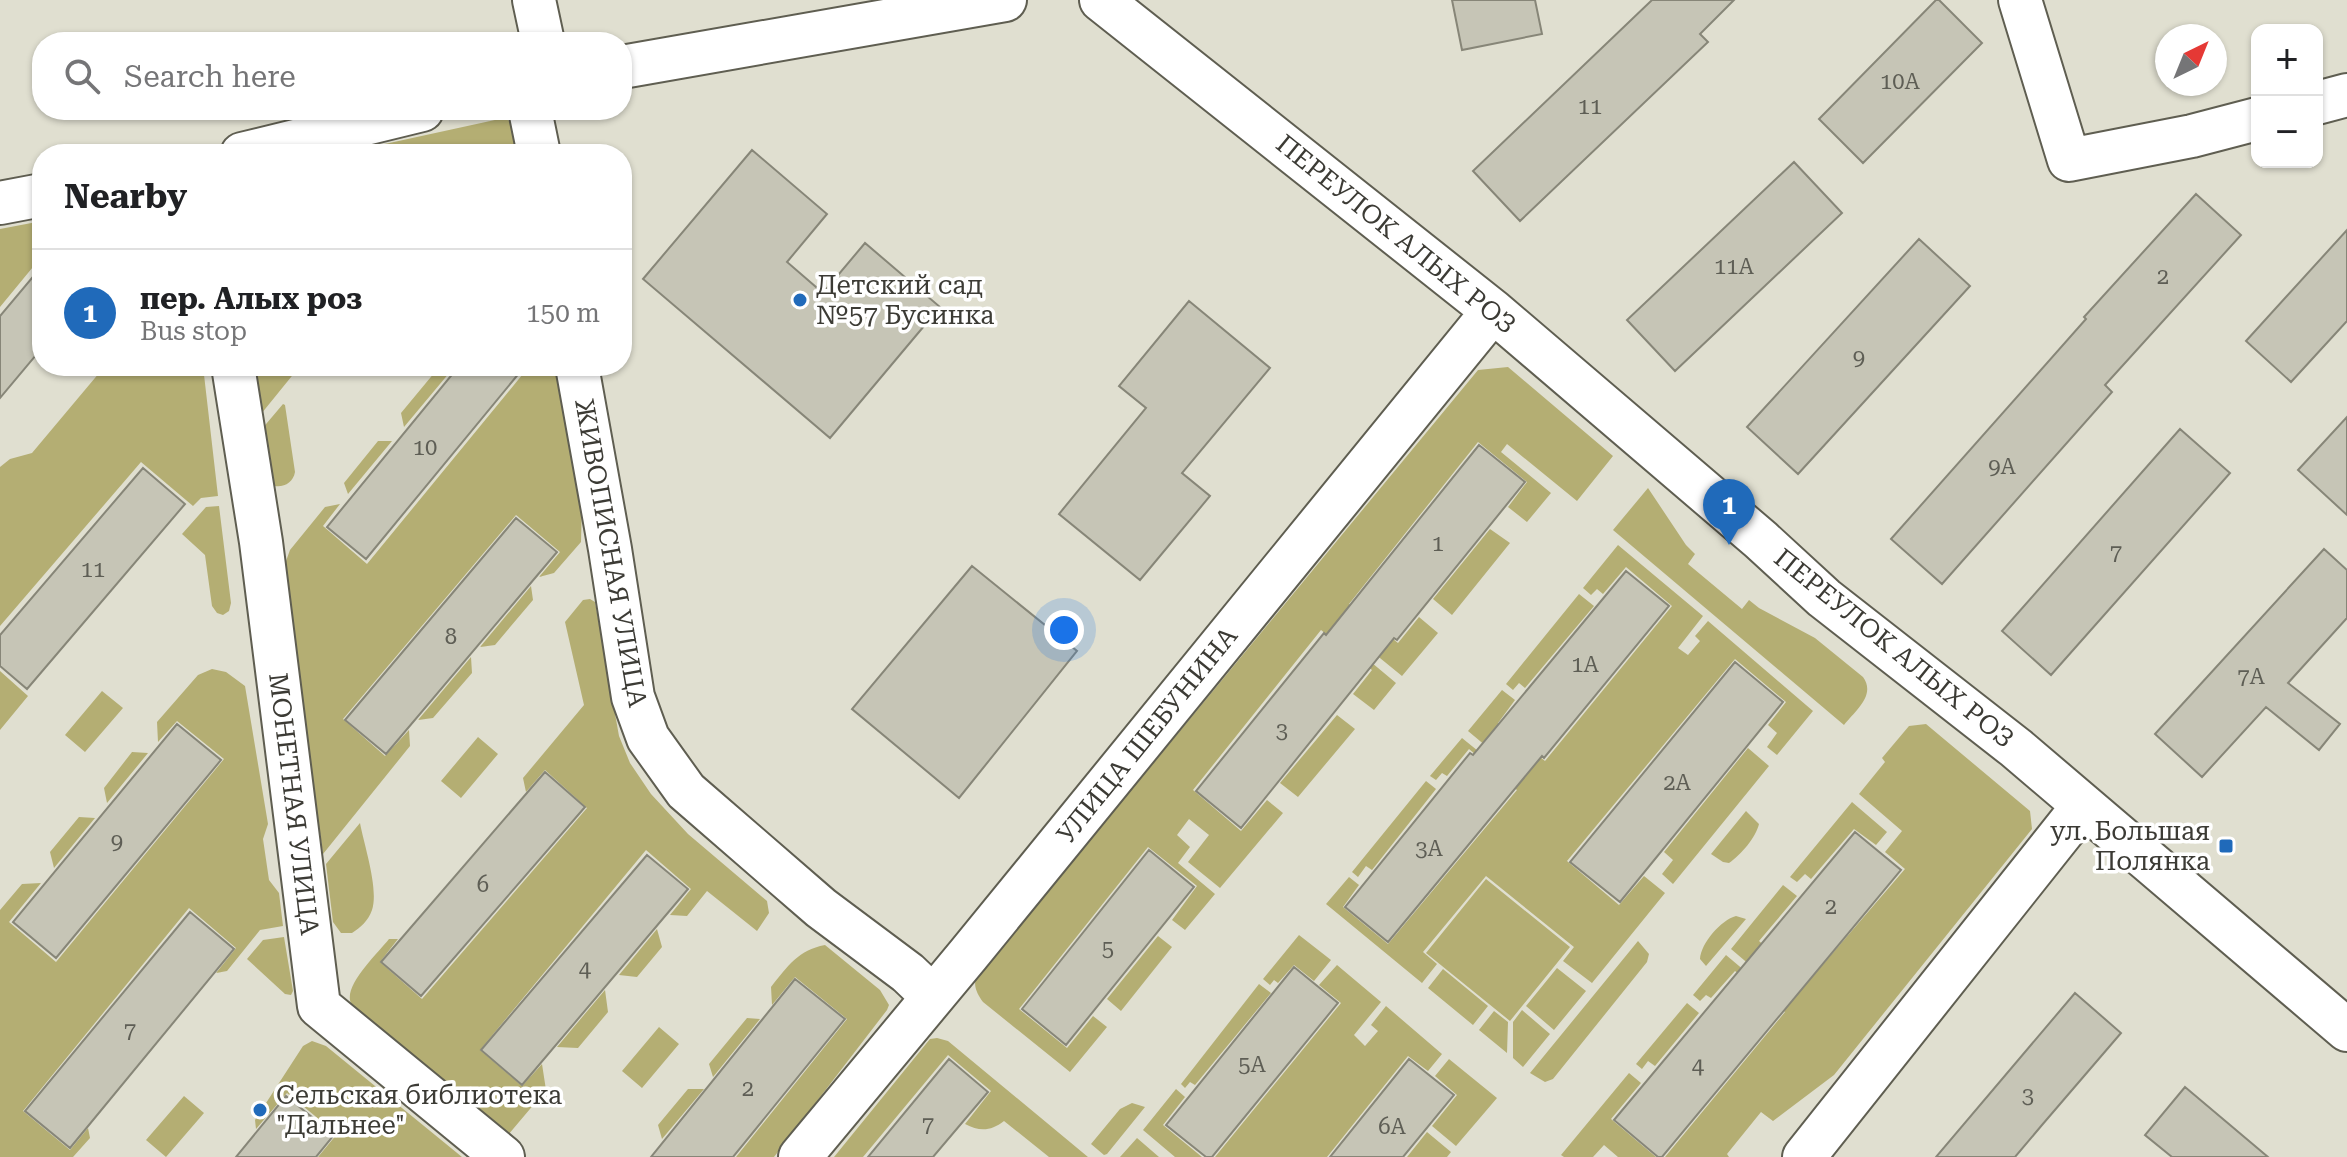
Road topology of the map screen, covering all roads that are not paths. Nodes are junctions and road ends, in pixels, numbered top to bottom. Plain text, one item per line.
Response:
1 (534, 0) edge
2 (1005, 0) edge
3 (1101, 0) edge
4 (2020, 0) edge
5 (541, 32) edge
6 (632, 65) edge
7 (2347, 95) edge
8 (2323, 101) edge
9 (381, 120) edge
10 (532, 120) edge
11 (2251, 121) edge
12 (283, 144) edge
13 (537, 144) edge
14 (32, 197) edge
15 (0, 203) edge
16 (1493, 311) junction
17 (235, 376) edge
18 (579, 376) edge
19 (2083, 806) junction
20 (932, 996) junction
21 (2347, 1030) edge
22 (503, 1157) edge
23 (800, 1157) edge
24 (1804, 1157) edge

1 - 5 street
2 - 6 street
3 - 16 street, ПЕРЕУЛОК АЛЫХ РОЗ
4 - 11 street
7 - 8 street
9 - 12 street
10 - 13 street
14 - 15 street
16 - 19 street, ПЕРЕУЛОК АЛЫХ РОЗ
16 - 20 street, УЛИЦА ШЕБУНИНА
17 - 22 street, МОНЕТНАЯ УЛИЦА
18 - 20 street, ЖИВОПИСНАЯ УЛИЦА
19 - 21 street, ПЕРЕУЛОК АЛЫХ РОЗ
19 - 24 street
20 - 23 street, УЛИЦА ШЕБУНИНА

